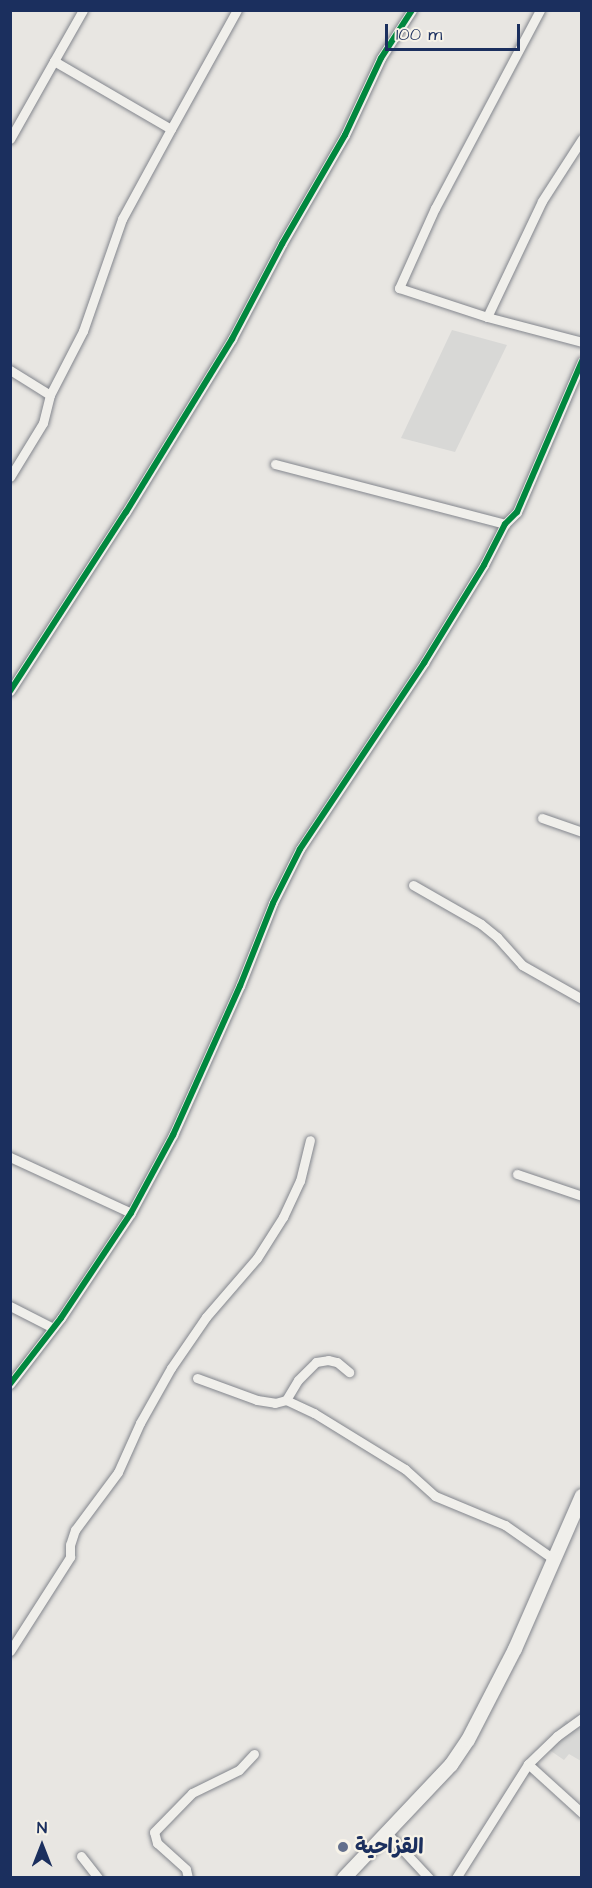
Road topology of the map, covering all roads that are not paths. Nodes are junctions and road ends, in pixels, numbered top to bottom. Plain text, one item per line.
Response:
1 (83, 10) edge
2 (237, 10) edge
3 (412, 10) edge
4 (540, 10) edge
5 (54, 61) junction
6 (171, 129) junction
7 (10, 139) edge
8 (582, 139) edge
9 (487, 317) junction
10 (582, 342) edge
11 (582, 361) edge
12 (10, 370) edge
13 (50, 395) junction
14 (275, 464) dead end
15 (10, 477) edge
16 (505, 524) junction
17 (10, 691) edge
18 (542, 818) dead end
19 (582, 832) edge
20 (412, 885) dead end
21 (582, 999) edge
22 (310, 1140) dead end
23 (10, 1157) edge
24 (517, 1174) dead end
25 (582, 1196) edge
26 (131, 1213) junction
27 (10, 1306) edge
28 (53, 1328) junction
29 (349, 1372) dead end
30 (197, 1378) dead end
31 (10, 1384) edge
32 (286, 1400) junction
33 (582, 1496) edge
34 (555, 1560) junction
35 (10, 1651) edge
36 (582, 1718) edge
37 (254, 1754) dead end
38 (528, 1764) junction
39 (582, 1813) edge
40 (387, 1833) junction
41 (81, 1856) dead end
42 (98, 1878) edge
43 (188, 1878) edge
44 (344, 1878) edge
45 (429, 1878) edge
46 (456, 1878) edge

1 - 5 street
2 - 6 street
3 - 17 street
4 - 9 street
5 - 6 street
5 - 7 street
6 - 13 street
8 - 9 street
9 - 10 street
11 - 16 street
12 - 13 street
13 - 15 street
14 - 16 street
16 - 26 street
18 - 19 street
20 - 21 street
22 - 35 street
23 - 26 street
24 - 25 street
26 - 28 street
27 - 28 street
28 - 31 street
29 - 32 street
30 - 32 street
32 - 34 street
33 - 34 street
34 - 40 street
36 - 38 street
37 - 43 street
38 - 39 street
38 - 46 street
40 - 44 street
40 - 45 street
41 - 42 street

